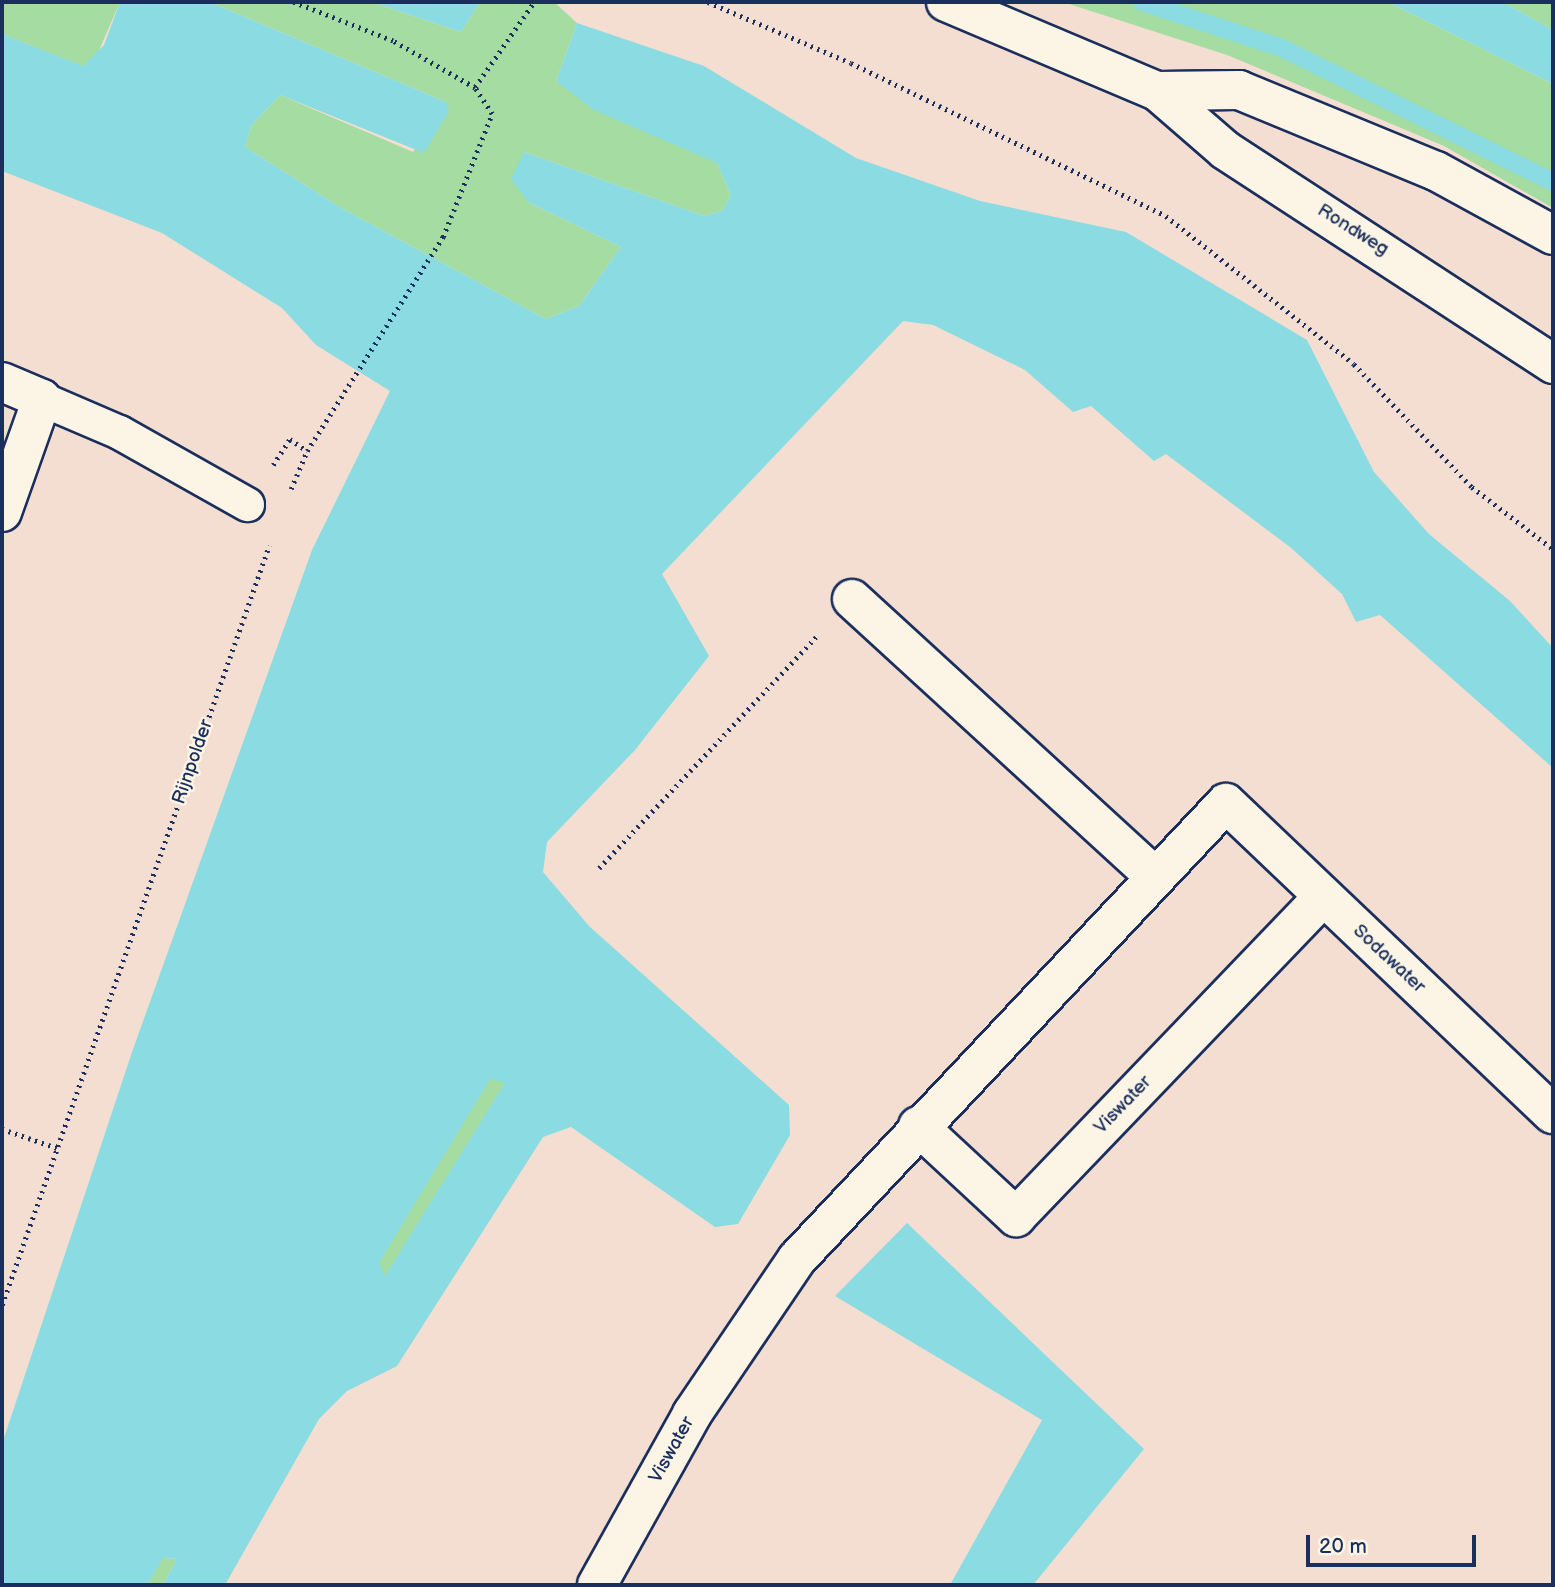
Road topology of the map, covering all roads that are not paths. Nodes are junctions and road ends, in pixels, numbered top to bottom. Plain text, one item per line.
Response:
1 (946, 2) edge
2 (1157, 92) junction
3 (1553, 235) edge
4 (1553, 364) edge
5 (2, 382) edge
6 (42, 399) junction
7 (247, 504) dead end
8 (2, 512) edge
9 (852, 598) road end
10 (1226, 803) joint
11 (1154, 877) junction
12 (1323, 897) junction
13 (1553, 1114) edge
14 (918, 1126) junction
15 (597, 1585) edge

1 - 2 street, Rondweg
2 - 3 street, Rondweg
2 - 4 street, Rondweg
5 - 6 street
6 - 7 lane
6 - 8 street
9 - 11 street
10 - 11 street, Viswater
10 - 12 street, Sodawater
11 - 14 street, Viswater
12 - 13 street, Sodawater
12 - 14 street, Viswater
14 - 15 street, Viswater

